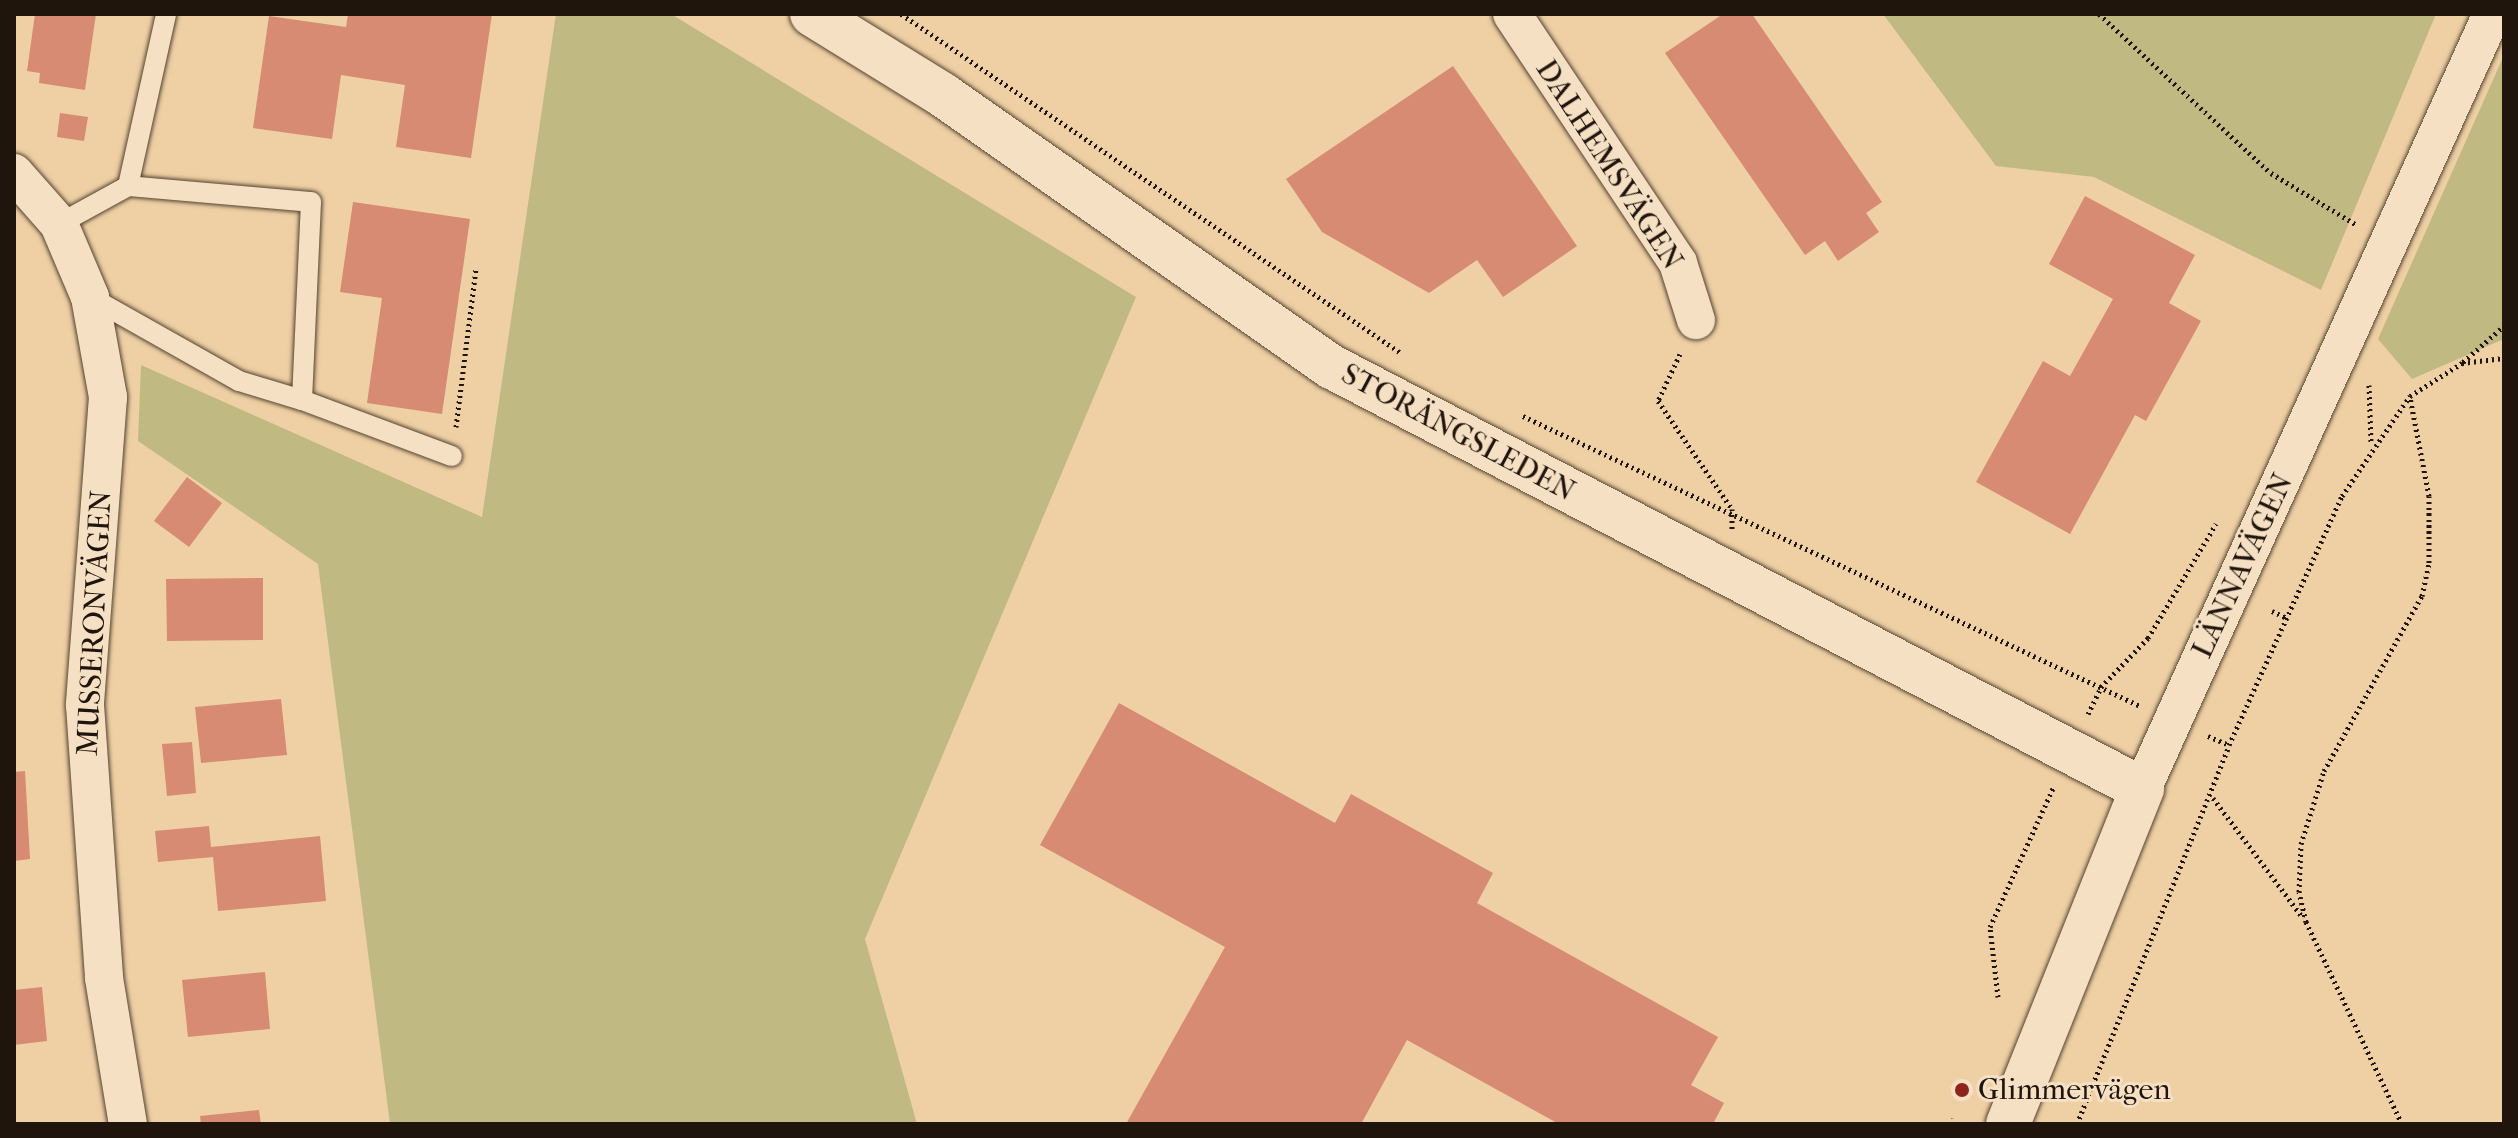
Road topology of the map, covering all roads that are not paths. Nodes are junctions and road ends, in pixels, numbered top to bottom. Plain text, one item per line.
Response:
1 (166, 14) edge
2 (812, 14) edge
3 (1512, 14) edge
4 (2492, 14) edge
5 (14, 173) edge
6 (128, 186) junction
7 (59, 224) junction
8 (90, 297) junction
9 (1696, 320) road end
10 (302, 400) junction
11 (452, 456) road end
12 (2142, 789) junction
13 (128, 1124) edge
14 (2008, 1124) edge

1 - 6 lane
2 - 12 main road, STORÄNGSLEDEN
3 - 9 street, DALHEMSVÄGEN
4 - 12 street, LÄNNAVÄGEN
5 - 7 street, MUSSERONVÄGEN
6 - 7 lane
6 - 10 lane
7 - 8 street, MUSSERONVÄGEN
8 - 10 lane
8 - 13 street, MUSSERONVÄGEN
10 - 11 lane
12 - 14 main road, LÄNNAVÄGEN

